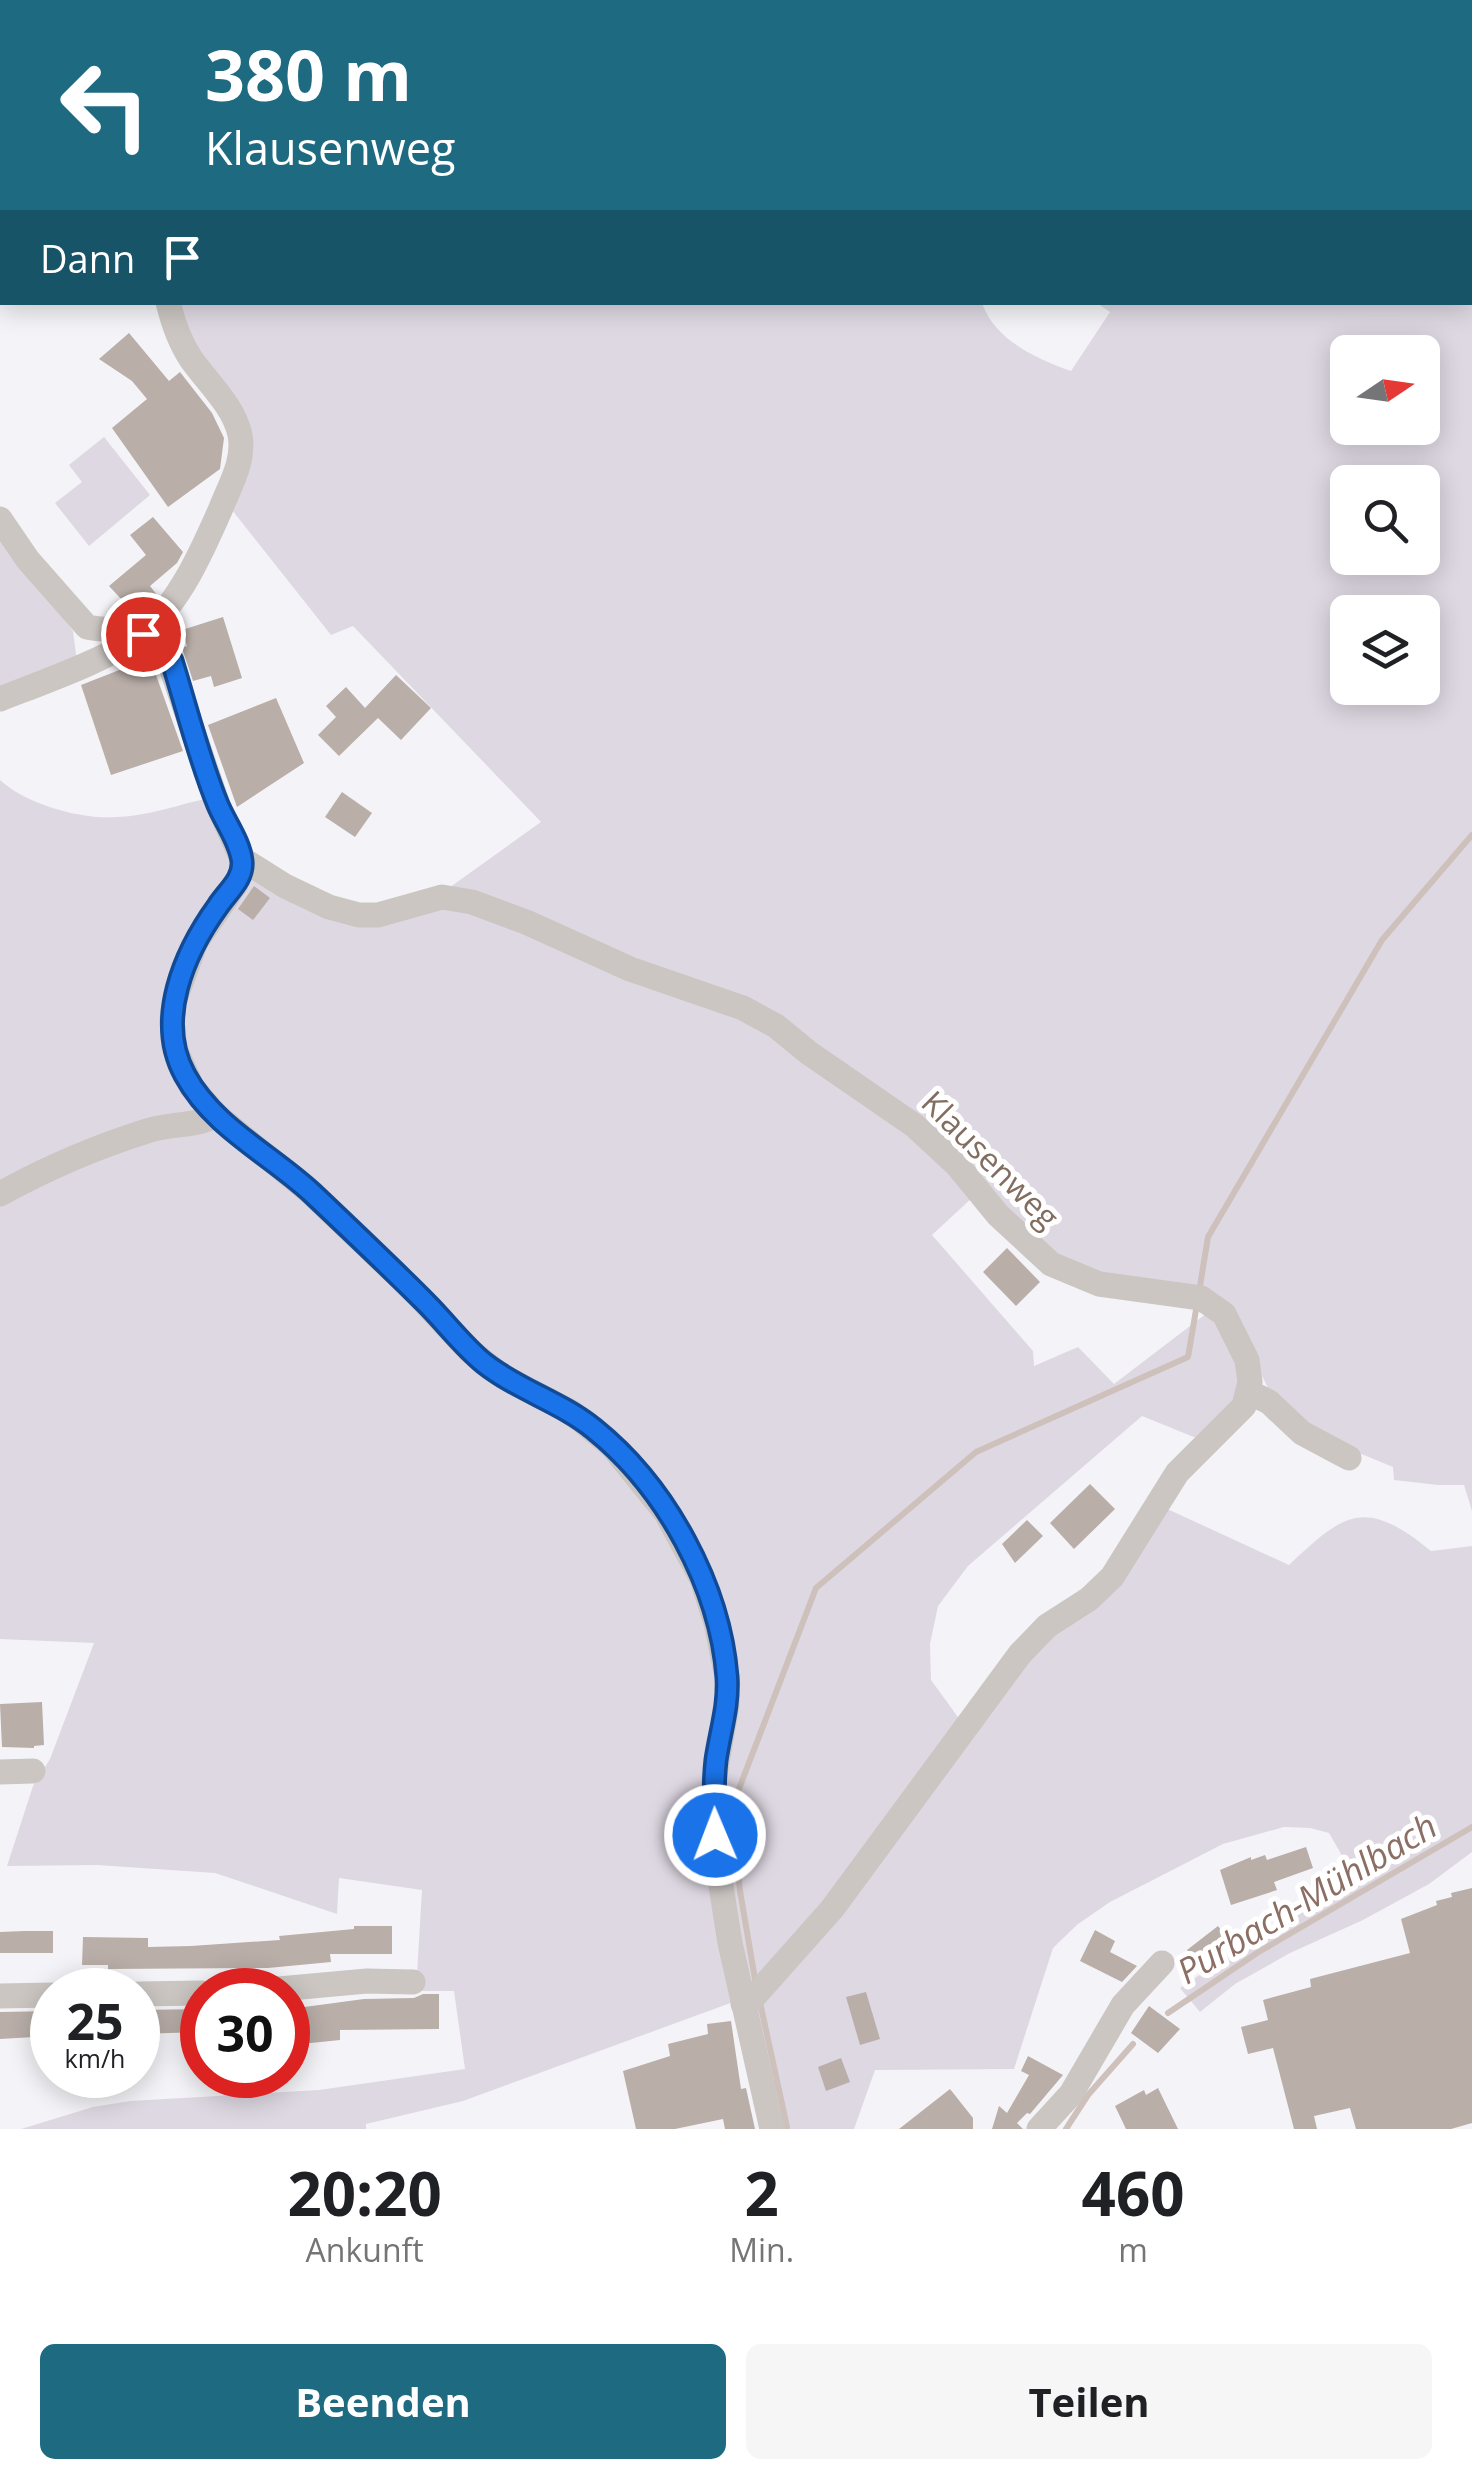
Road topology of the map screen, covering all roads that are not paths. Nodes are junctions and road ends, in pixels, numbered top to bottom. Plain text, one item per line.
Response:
1 (169, 305) edge
2 (0, 518) edge
3 (82, 622) junction
4 (143, 634) junction
5 (88, 662) junction
6 (0, 698) edge
7 (242, 859) junction
8 (216, 1115) junction
9 (0, 1194) edge
10 (1249, 1392) junction
11 (1350, 1458) dead end
12 (33, 1770) dead end
13 (0, 1772) edge
14 (1162, 1963) dead end
15 (412, 1982) dead end
16 (310, 1986) edge
17 (30, 1995) edge
18 (0, 1996) edge
19 (743, 2004) junction
20 (772, 2129) edge
21 (1039, 2129) edge

1 - 4 street
2 - 3 street
3 - 4 street
3 - 5 street
4 - 5 street
4 - 7 street
5 - 6 street
7 - 8 street
7 - 10 street, Klausenweg
8 - 9 street
8 - 19 street
10 - 11 street
10 - 19 street
12 - 13 street
14 - 21 street
15 - 16 street
17 - 18 street
19 - 20 street

